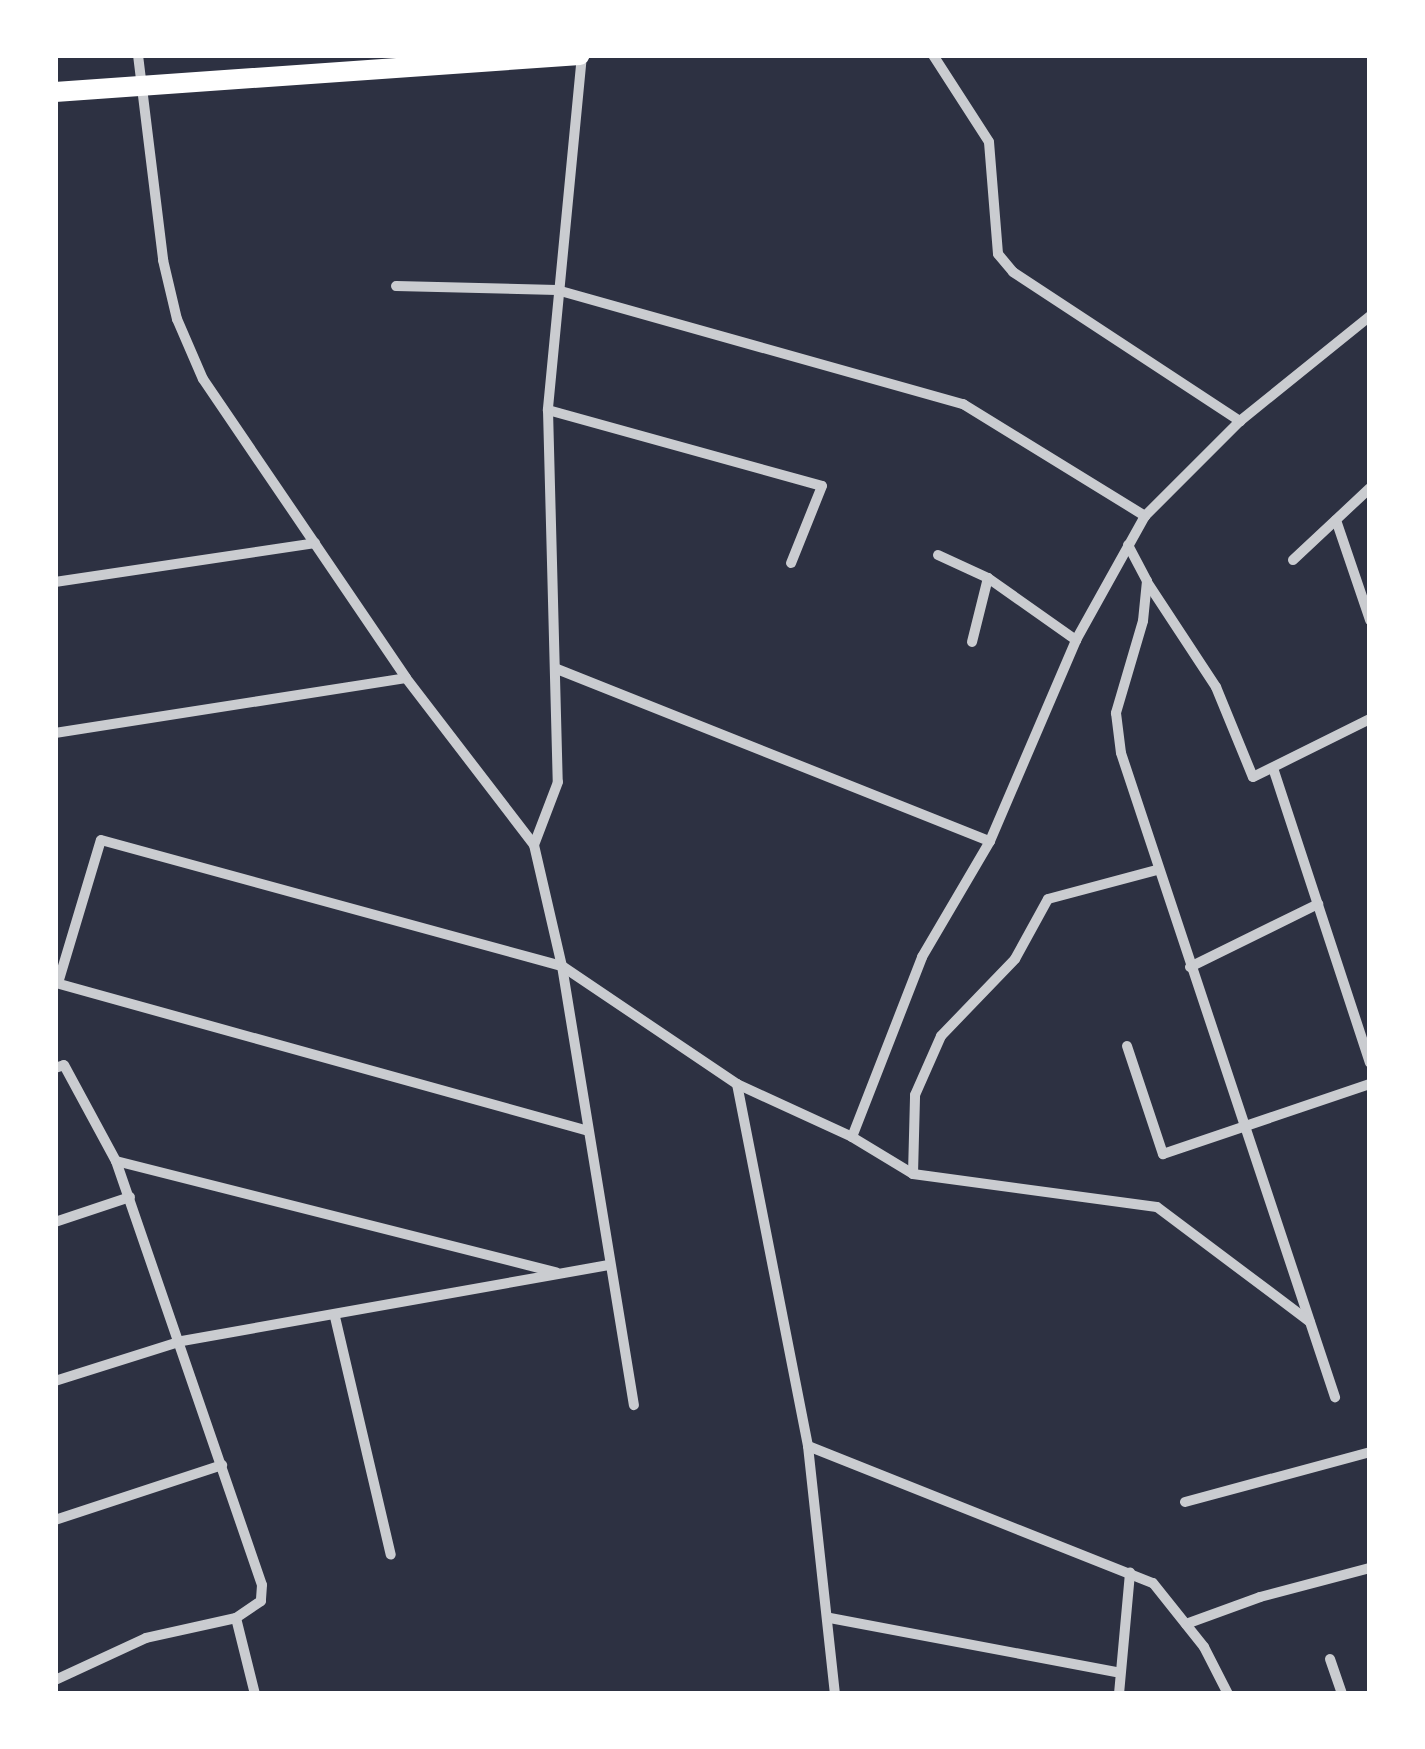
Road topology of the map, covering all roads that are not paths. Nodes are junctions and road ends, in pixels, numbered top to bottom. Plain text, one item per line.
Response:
1 (138, 55) edge
2 (581, 55) edge
3 (933, 55) edge
4 (139, 91) junction
5 (55, 92) edge
6 (396, 286) dead end
7 (557, 290) junction
8 (1370, 316) edge
9 (548, 410) junction
10 (1240, 420) junction
11 (1370, 488) edge
12 (1146, 516) junction
13 (1336, 520) junction
14 (315, 543) junction
15 (1128, 545) junction
16 (938, 555) dead end
17 (1293, 560) dead end
18 (792, 563) dead end
19 (988, 578) junction
20 (1147, 581) junction
21 (55, 582) edge
22 (1370, 620) edge
23 (1076, 640) junction
24 (972, 642) dead end
25 (557, 670) junction
26 (406, 678) junction
27 (1370, 719) edge
28 (55, 733) edge
29 (1274, 771) junction
30 (990, 841) junction
31 (534, 845) junction
32 (1157, 870) junction
33 (1318, 904) junction
34 (562, 966) junction
35 (1190, 968) junction
36 (57, 983) edge
37 (1128, 1046) dead end
38 (1370, 1063) edge
39 (55, 1068) edge
40 (737, 1084) junction
41 (1370, 1084) edge
42 (1244, 1129) junction
43 (585, 1130) junction
44 (852, 1136) junction
45 (116, 1161) junction
46 (913, 1174) junction
47 (130, 1197) junction
48 (55, 1222) edge
49 (607, 1266) junction
50 (559, 1273) junction
51 (336, 1318) junction
52 (1310, 1322) junction
53 (182, 1341) junction
54 (55, 1381) edge
55 (1334, 1397) dead end
56 (634, 1405) dead end
57 (808, 1446) junction
58 (1370, 1452) edge
59 (222, 1465) junction
60 (1185, 1502) dead end
61 (55, 1520) edge
62 (390, 1555) dead end
63 (1370, 1568) edge
64 (1130, 1572) junction
65 (236, 1618) junction
66 (830, 1618) junction
67 (1186, 1624) junction
68 (1330, 1660) dead end
69 (1116, 1672) junction
70 (55, 1680) edge
71 (255, 1694) edge
72 (835, 1694) edge
73 (1119, 1694) edge
74 (1228, 1694) edge
75 (1342, 1694) edge

1 - 4 street
2 - 4 main road
2 - 7 street
3 - 10 street
4 - 5 main road
4 - 14 street
6 - 7 street
7 - 9 street
7 - 12 street
8 - 10 street
9 - 18 street
9 - 25 street
10 - 12 street
11 - 13 street
12 - 15 street
13 - 17 street
13 - 22 street
14 - 21 street
14 - 26 street
15 - 20 street
15 - 23 street
16 - 19 street
19 - 23 street
19 - 24 street
20 - 29 street
20 - 32 street
23 - 30 street
25 - 30 street
25 - 31 street
26 - 28 street
26 - 31 street
27 - 29 street
29 - 33 street
30 - 44 street
31 - 34 street
32 - 35 street
32 - 46 street
33 - 35 street
33 - 38 street
34 - 36 street
34 - 40 street
34 - 43 street
35 - 42 street
36 - 43 street
37 - 42 street
39 - 45 street
40 - 44 street
40 - 57 street
41 - 42 street
42 - 52 street
43 - 49 street
44 - 46 street
45 - 47 street
45 - 50 street
46 - 52 street
47 - 48 street
47 - 53 street
49 - 50 street
49 - 56 street
50 - 51 street
51 - 53 street
51 - 62 street
52 - 55 street
53 - 54 street
53 - 59 street
57 - 64 street
57 - 66 street
58 - 60 street
59 - 61 street
59 - 65 street
63 - 67 street
64 - 67 street
64 - 69 street
65 - 70 street
65 - 71 street
66 - 69 street
66 - 72 street
67 - 74 street
68 - 75 street
69 - 73 street

